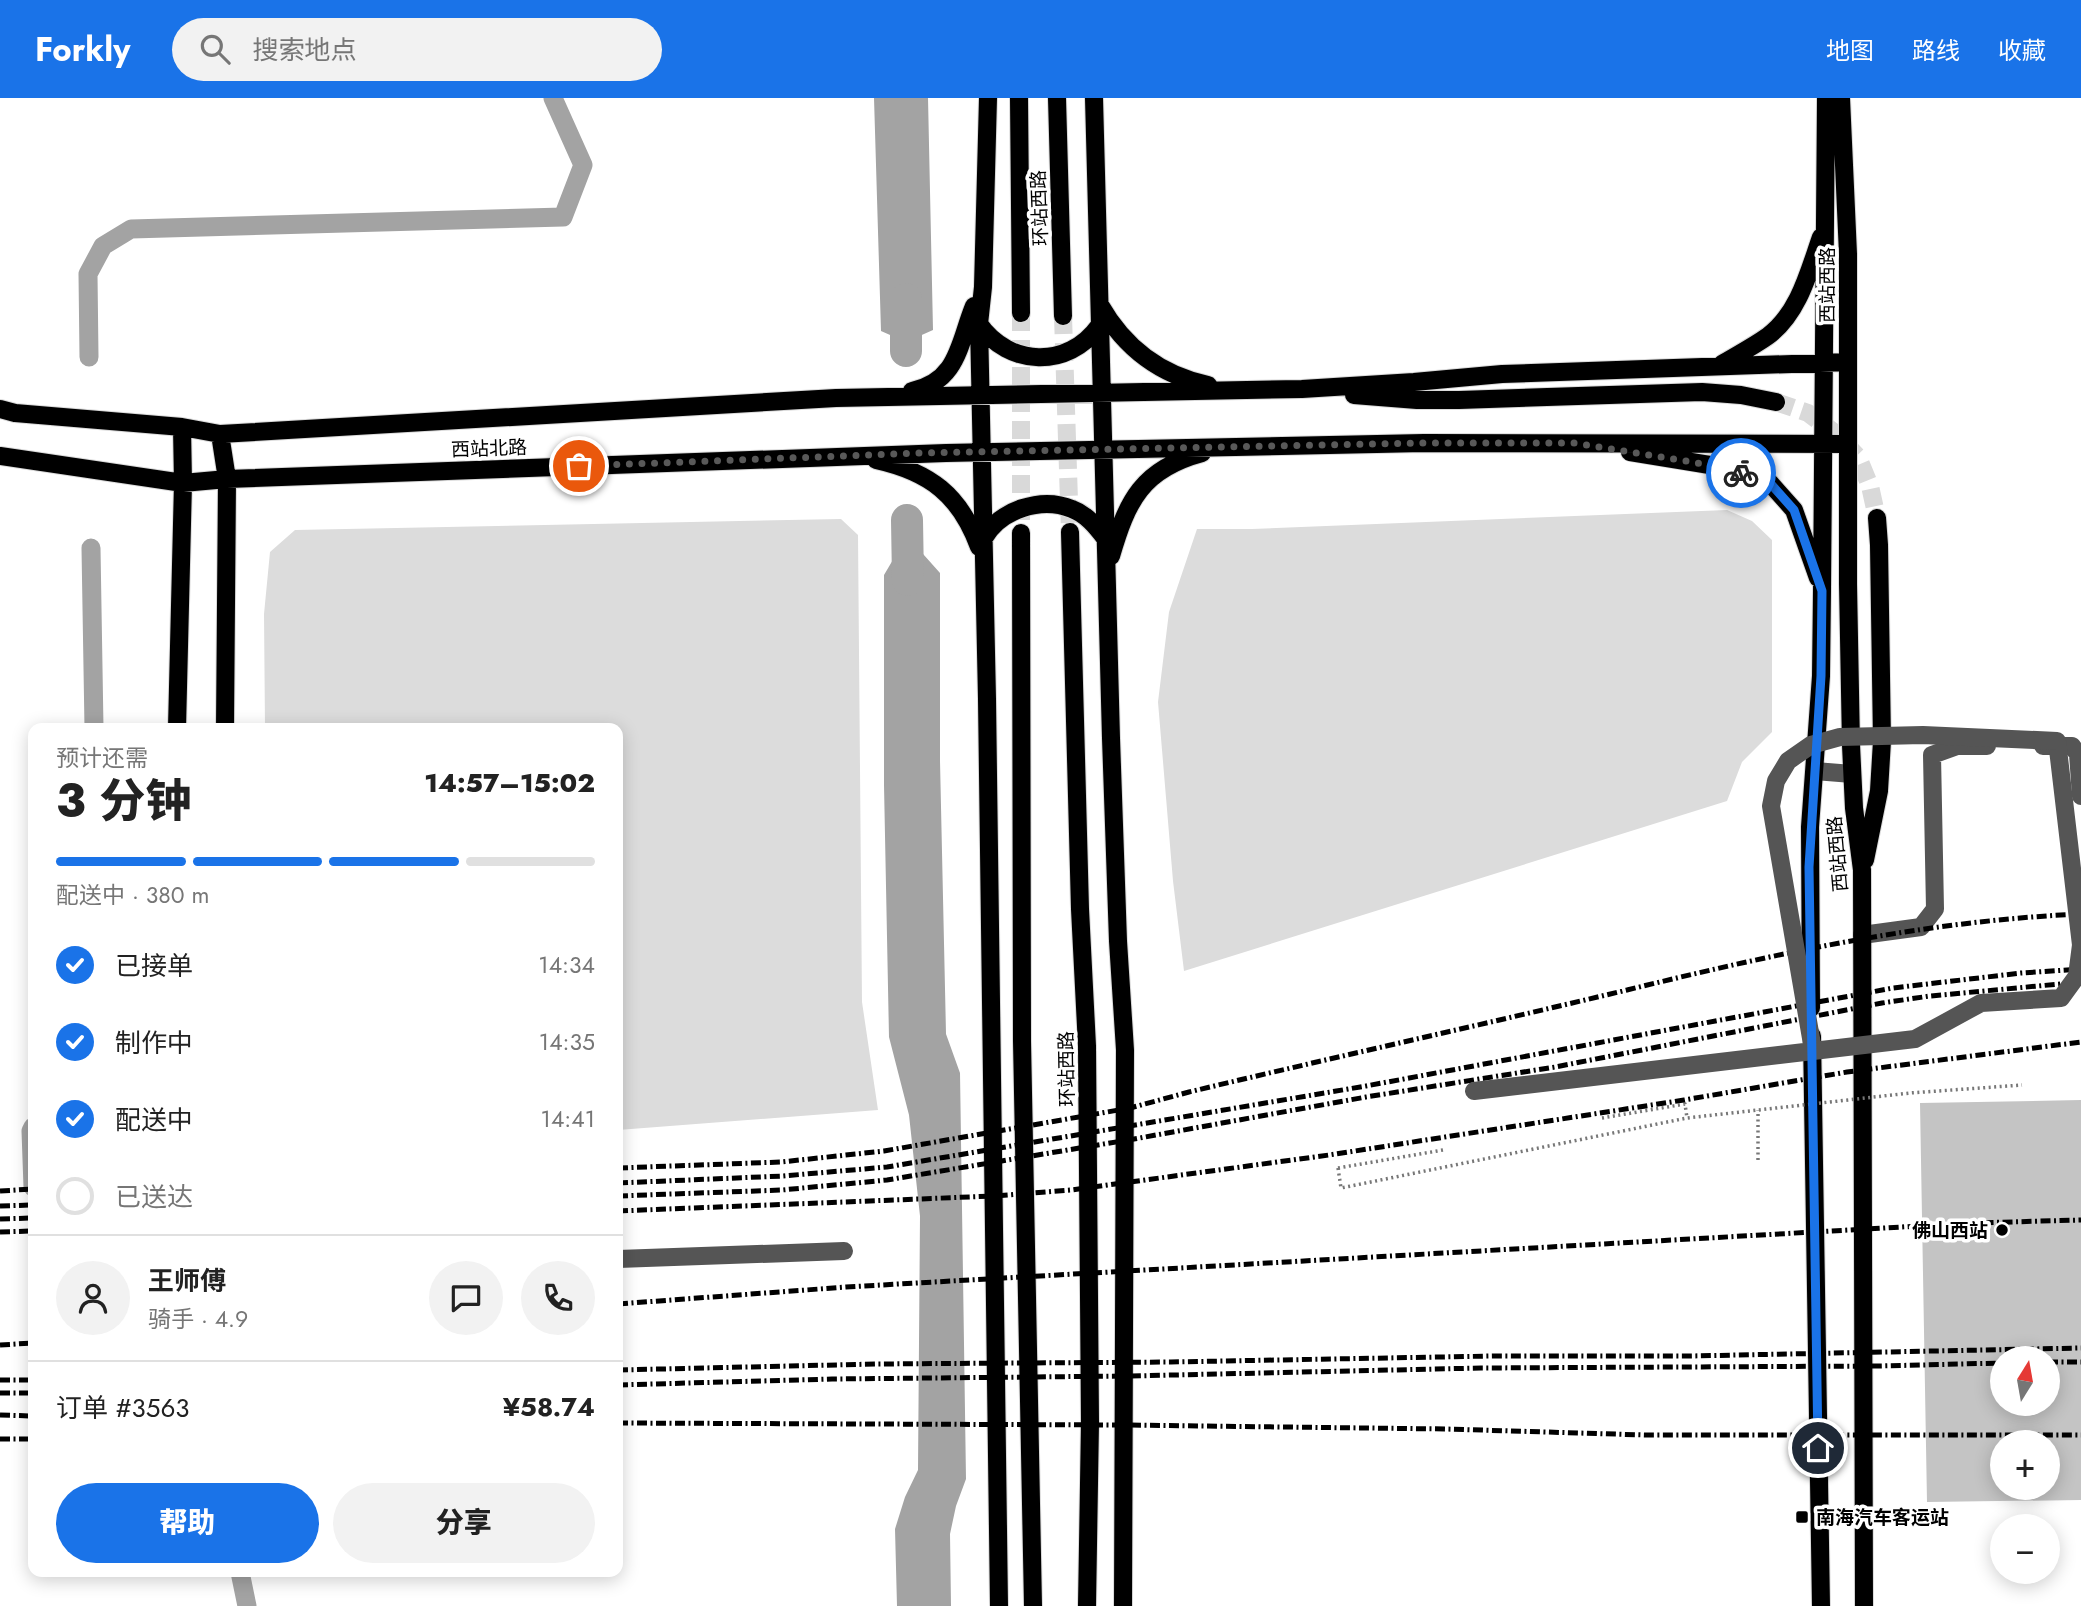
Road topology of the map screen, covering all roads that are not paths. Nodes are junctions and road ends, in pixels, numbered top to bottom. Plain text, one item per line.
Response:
1 (988, 98) edge
2 (1019, 98) edge
3 (1057, 98) edge
4 (1094, 98) edge
5 (1826, 98) edge
6 (1841, 98) edge
7 (1826, 224) junction
8 (984, 287) junction
9 (1099, 303) junction
10 (1021, 313) tunnel mouth
11 (1063, 316) tunnel mouth
12 (979, 324) junction
13 (1099, 326) junction
14 (1825, 362) junction
15 (1848, 362) junction
16 (1719, 366) junction
17 (1302, 389) junction
18 (1236, 391) junction
19 (1101, 393) junction
20 (981, 395) junction
21 (870, 397) junction
22 (1776, 402) tunnel mouth
23 (0, 410) edge
24 (182, 427) junction
25 (220, 434) junction
26 (1575, 443) junction
27 (1824, 444) junction
28 (1848, 444) junction
29 (1224, 447) junction
30 (1103, 450) junction
31 (982, 452) junction
32 (851, 455) junction
33 (0, 456) edge
34 (227, 480) junction
35 (183, 483) junction
36 (1877, 518) tunnel mouth
37 (1070, 532) tunnel mouth
38 (1021, 533) tunnel mouth
39 (984, 538) junction
40 (1105, 538) junction
41 (984, 560) junction
42 (1106, 573) junction
43 (1822, 591) junction
44 (177, 723) edge
45 (225, 723) edge
46 (1815, 771) junction
47 (1852, 774) junction
48 (2081, 796) edge
49 (1862, 870) junction
50 (1862, 935) junction
51 (1812, 1044) junction
52 (1474, 1091) dead end
53 (844, 1251) dead end
54 (623, 1259) edge
55 (999, 1606) edge
56 (1032, 1606) edge
57 (1087, 1606) edge
58 (1123, 1606) edge
59 (1821, 1606) edge
60 (1864, 1606) edge

1 - 8 main road
2 - 10 main road, 环站西路
3 - 11 main road, 环站西路
4 - 9 main road
5 - 7 main road, 西站西路
6 - 15 main road, 西站西路
7 - 14 main road, 西站西路
7 - 16 main road
8 - 12 main road
8 - 21 main road
9 - 13 main road
9 - 18 main road
12 - 13 main road
12 - 20 main road
13 - 19 main road
14 - 15 main road
14 - 16 main road
14 - 27 main road, 西站西路
15 - 28 main road, 西站西路
16 - 17 main road
17 - 18 main road
17 - 22 main road
18 - 19 main road, 西站北路
19 - 20 main road, 西站北路
19 - 30 main road
20 - 21 main road, 西站北路
20 - 31 main road
21 - 25 main road, 西站北路
23 - 24 main road, 西站北路
24 - 25 main road, 西站北路
24 - 35 main road
25 - 34 main road
26 - 27 main road
26 - 29 main road
26 - 43 main road
27 - 28 main road
27 - 43 main road, 西站西路
28 - 47 main road, 西站西路
29 - 30 main road, 西站北路
29 - 42 main road
30 - 31 main road, 西站北路
30 - 40 main road
31 - 32 main road, 西站北路
31 - 39 main road
32 - 34 main road, 西站北路
32 - 41 main road
33 - 35 main road, 西站北路
34 - 35 main road, 西站北路
34 - 45 main road
35 - 44 main road
36 - 49 main road
37 - 57 main road, 环站西路
38 - 56 main road
39 - 40 main road
39 - 41 main road
40 - 42 main road
41 - 55 main road
42 - 58 main road
43 - 46 main road, 西站西路
46 - 47 street
46 - 51 main road, 西站西路
47 - 49 main road, 西站西路
48 - 50 street
49 - 50 main road, 西站西路
50 - 60 main road, 西站西路
51 - 52 street, bridge
51 - 59 main road, 西站西路
53 - 54 street

